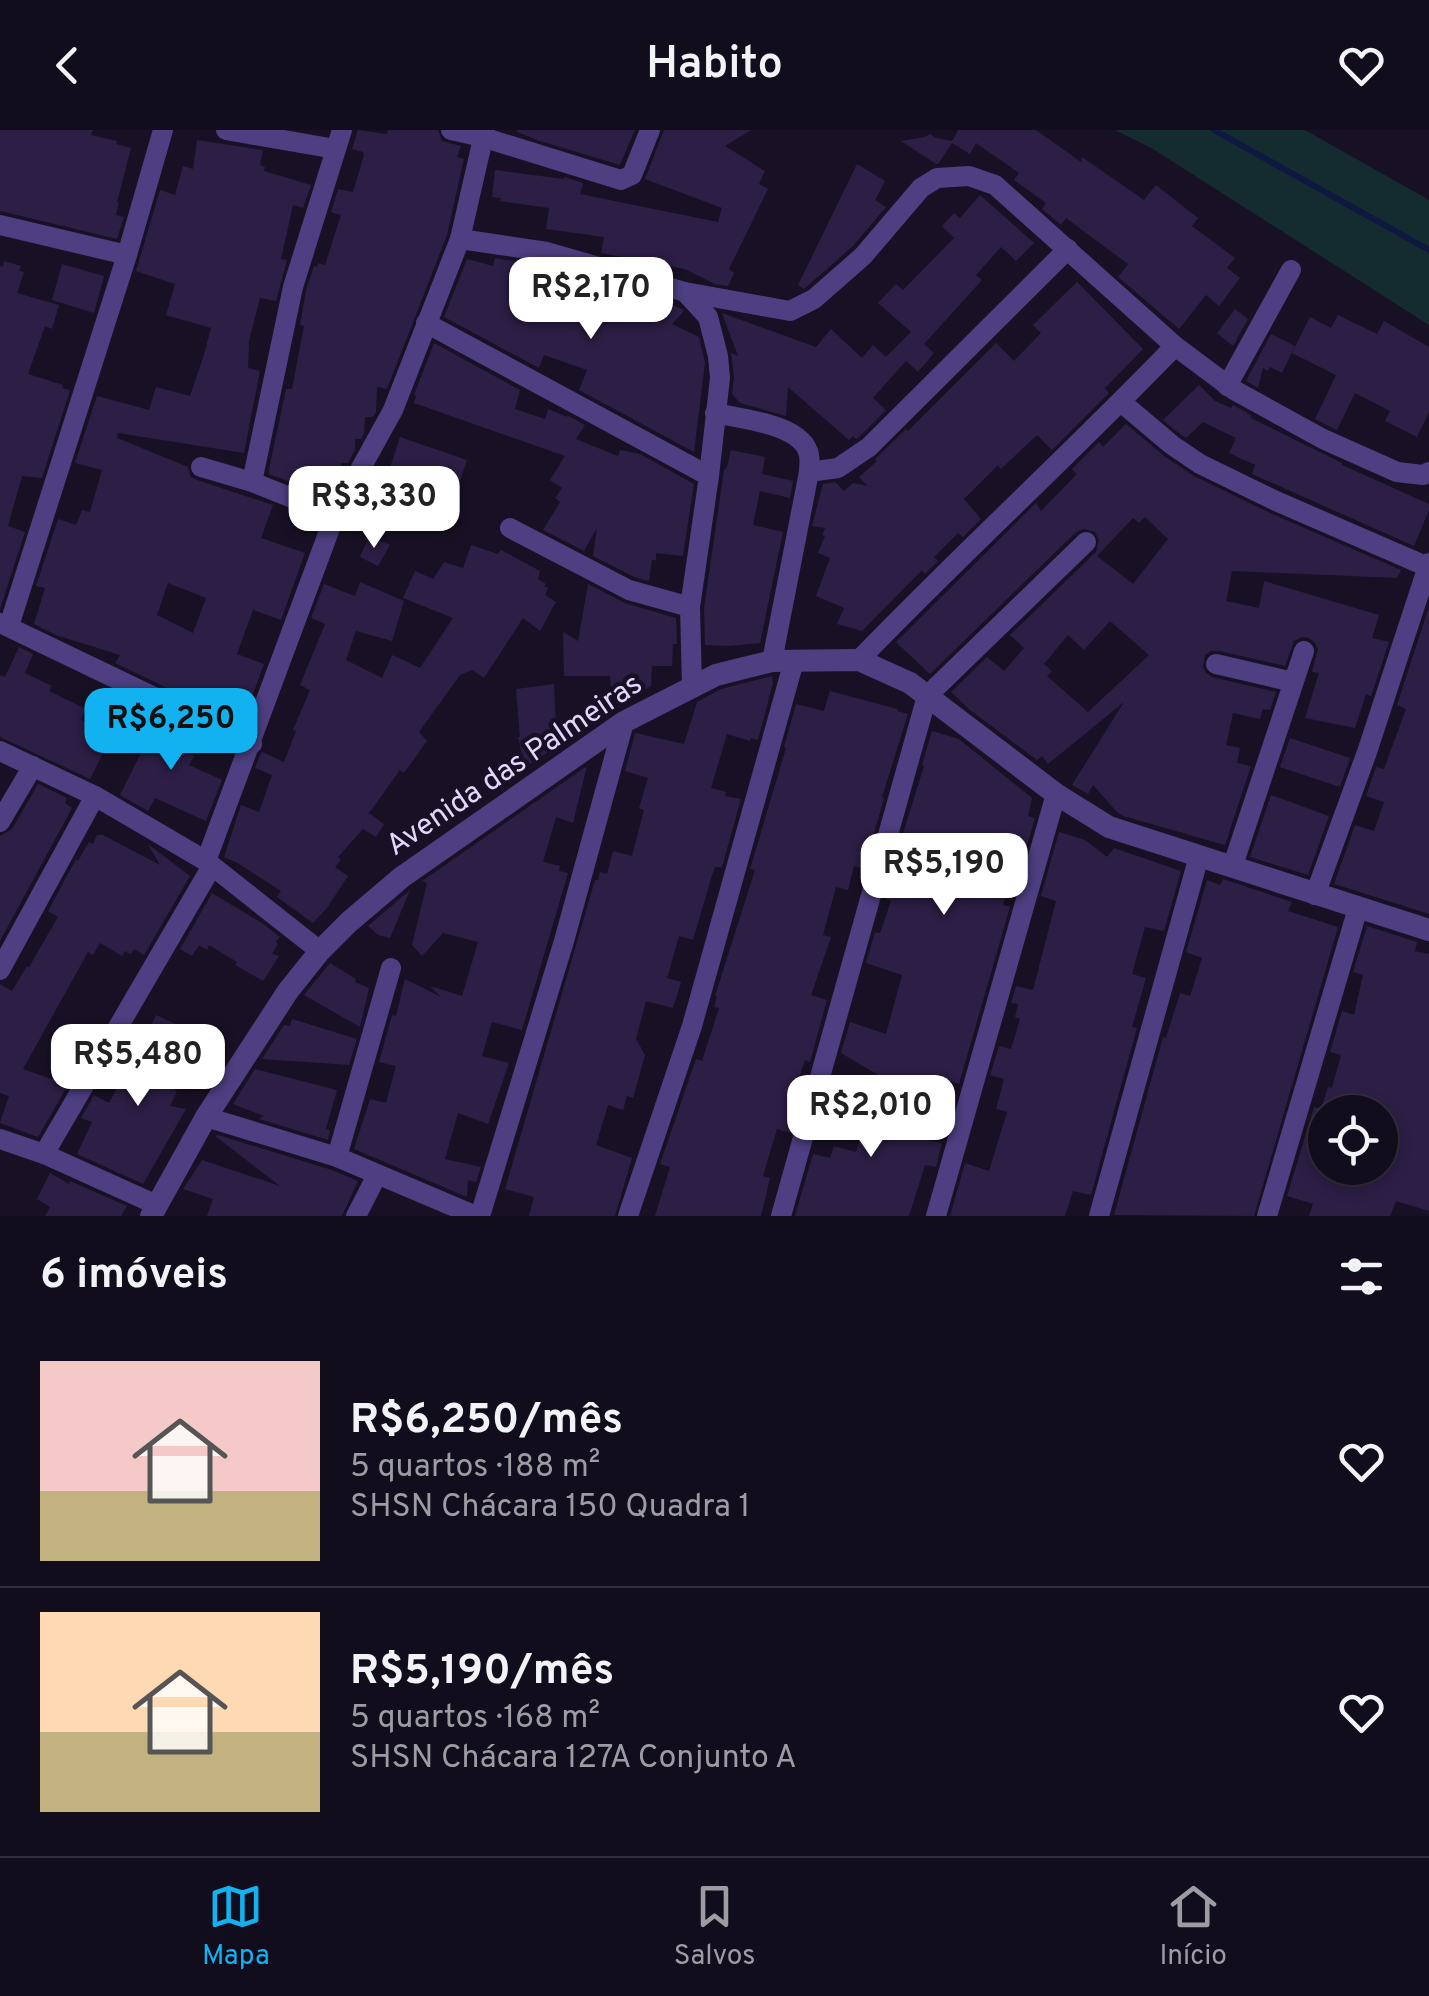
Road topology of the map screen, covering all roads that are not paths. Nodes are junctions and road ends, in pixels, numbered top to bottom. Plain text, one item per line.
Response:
1 (163, 130) edge
2 (226, 130) edge
3 (450, 130) edge
4 (650, 130) edge
5 (483, 134) edge
6 (338, 139) edge
7 (0, 225) edge
8 (460, 239) junction
9 (1068, 249) junction
10 (127, 255) junction
11 (1291, 270) dead end
12 (685, 292) junction
13 (426, 323) junction
14 (1175, 346) junction
15 (1227, 386) junction
16 (1121, 402) junction
17 (715, 413) junction
18 (202, 468) dead end
19 (808, 472) junction
20 (1429, 472) edge
21 (709, 476) junction
22 (252, 482) junction
23 (335, 515) junction
24 (510, 528) dead end
25 (1086, 542) dead end
26 (1428, 565) edge
27 (690, 606) junction
28 (5, 624) edge
29 (1304, 651) dead end
30 (859, 660) junction
31 (783, 661) junction
32 (1216, 664) dead end
33 (1293, 682) junction
34 (692, 686) junction
35 (927, 696) junction
36 (624, 722) junction
37 (252, 744) junction
38 (0, 751) edge
39 (34, 766) junction
40 (1056, 794) junction
41 (95, 796) junction
42 (0, 822) edge
43 (1199, 856) junction
44 (209, 864) junction
45 (1233, 865) junction
46 (1315, 895) junction
47 (1358, 908) junction
48 (1429, 930) edge
49 (320, 951) junction
50 (391, 968) dead end
51 (0, 970) edge
52 (206, 1117) junction
53 (0, 1138) edge
54 (44, 1154) junction
55 (336, 1157) junction
56 (377, 1175) junction
57 (154, 1210) edge
58 (356, 1216) edge
59 (478, 1216) edge
60 (628, 1216) edge
61 (781, 1216) edge
62 (936, 1216) edge
63 (1099, 1216) edge
64 (1268, 1216) edge

1 - 10 street
2 - 6 street
3 - 5 street
4 - 5 street
5 - 8 street
6 - 22 street
7 - 10 street
8 - 12 street
8 - 13 street
9 - 12 street
9 - 14 street
9 - 19 street
10 - 28 street
11 - 15 street
12 - 17 street
13 - 21 street
13 - 23 street
14 - 15 street
14 - 16 street
15 - 20 street
16 - 26 street
16 - 30 street
17 - 19 street
17 - 21 street
18 - 22 street
19 - 31 street
21 - 27 street
22 - 23 street
23 - 37 street
24 - 27 street
25 - 35 street
26 - 46 street
27 - 34 street
28 - 37 street
29 - 33 street
30 - 31 street, Avenida das Palmeiras
30 - 35 street, Avenida das Palmeiras
31 - 34 street, Avenida das Palmeiras
31 - 60 street
32 - 33 street
33 - 45 street
34 - 36 street, Avenida das Palmeiras
35 - 40 street, Avenida das Palmeiras
35 - 61 street
36 - 49 street, Avenida das Palmeiras
36 - 59 street
37 - 44 street
38 - 39 street
39 - 41 street
39 - 42 street
40 - 43 street, Avenida das Palmeiras
40 - 62 street
41 - 44 street
41 - 51 street
43 - 45 street, Avenida das Palmeiras
43 - 63 street
44 - 49 street
44 - 54 street
45 - 46 street, Avenida das Palmeiras
46 - 47 street, Avenida das Palmeiras
47 - 48 street, Avenida das Palmeiras
47 - 64 street
49 - 52 street, Avenida das Palmeiras
50 - 55 street
52 - 55 street
52 - 57 street, Avenida das Palmeiras
53 - 54 street
54 - 57 street
55 - 56 street
56 - 58 street
56 - 59 street

